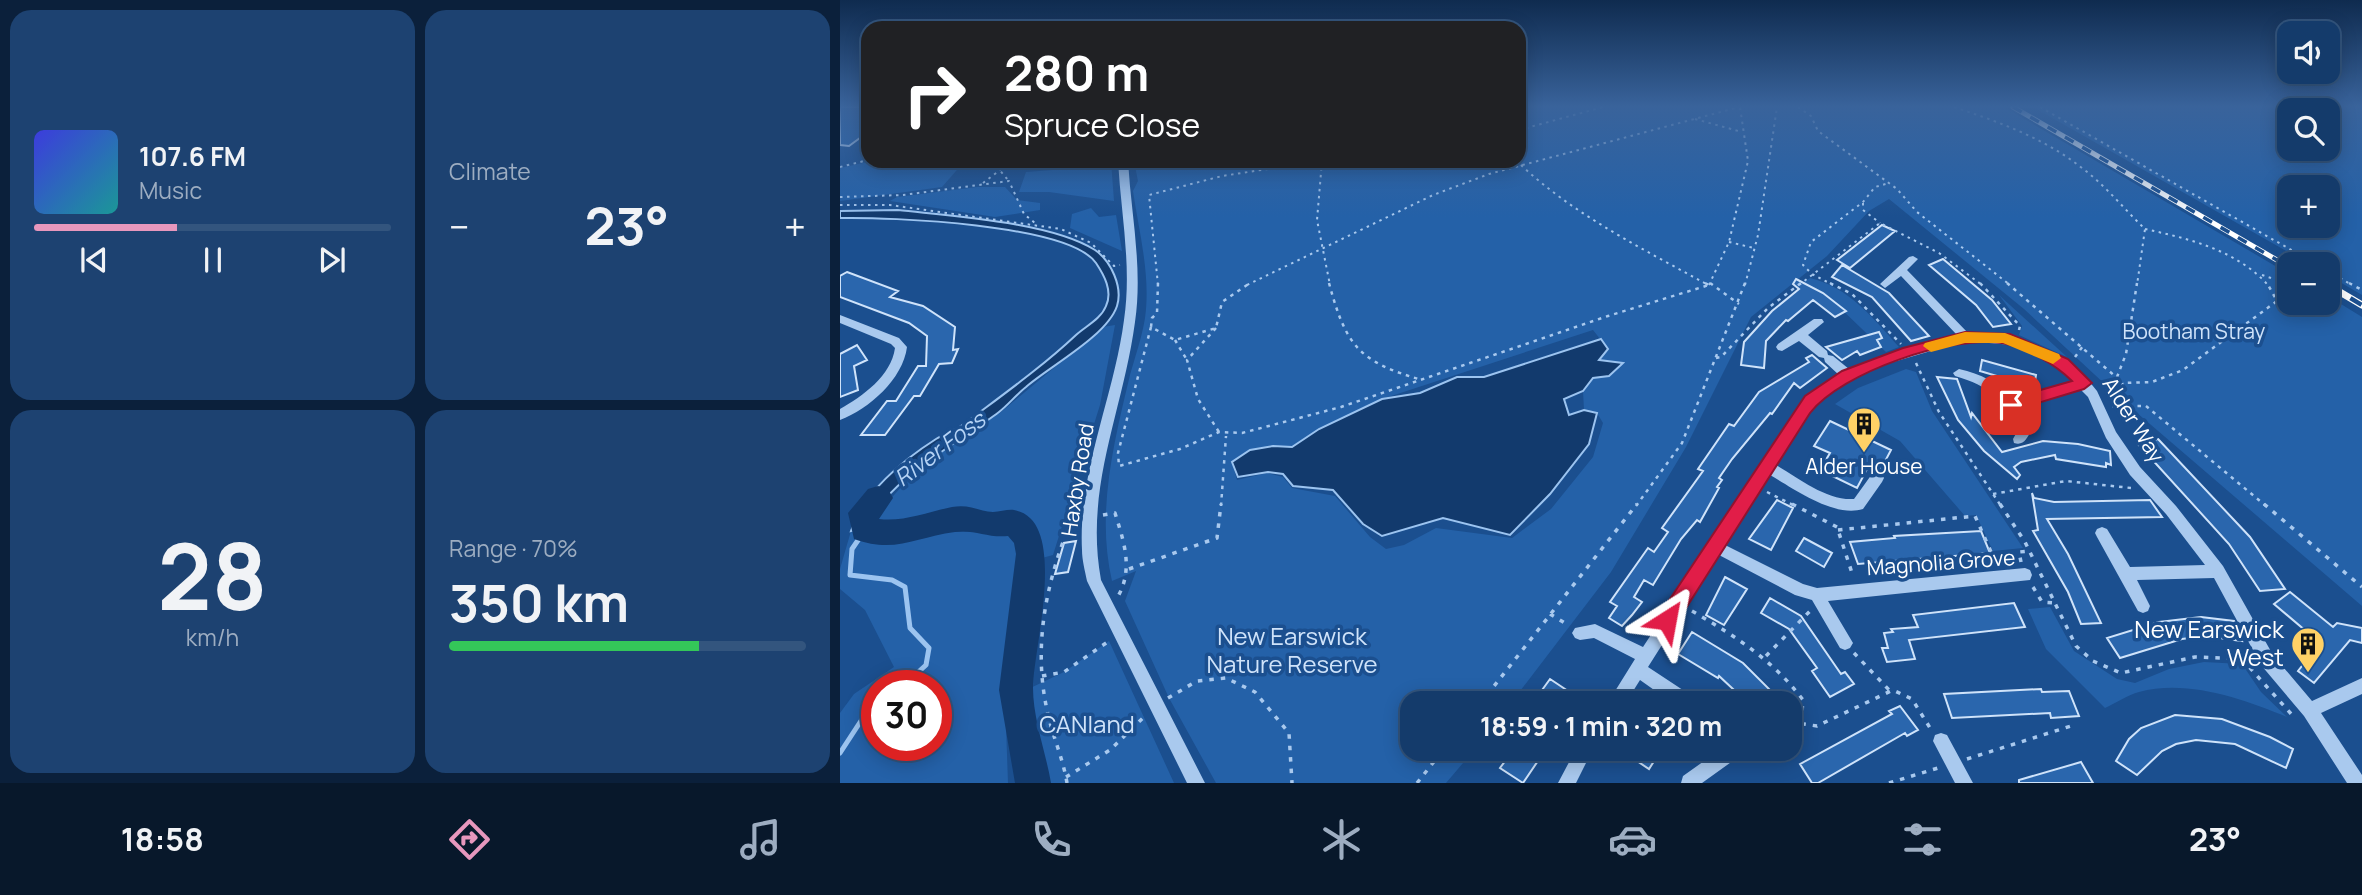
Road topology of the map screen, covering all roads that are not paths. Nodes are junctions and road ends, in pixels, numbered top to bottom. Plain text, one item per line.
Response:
1 (1124, 168) edge
2 (1913, 259) dead end
3 (1901, 270) junction
4 (1885, 284) dead end
5 (840, 319) edge
6 (1818, 323) dead end
7 (855, 324) junction
8 (840, 330) edge
9 (1800, 335) junction
10 (1965, 337) junction
11 (1782, 347) dead end
12 (1959, 373) dead end
13 (1847, 375) junction
14 (2092, 394) junction
15 (2011, 405) junction
16 (840, 415) edge
17 (2020, 439) dead end
18 (1767, 467) junction
19 (1877, 478) dead end
20 (2102, 533) dead end
21 (1716, 547) junction
22 (2218, 571) junction
23 (2126, 574) junction
24 (2025, 575) road end
25 (1819, 599) junction
26 (2143, 606) dead end
27 (1580, 633) road end
28 (1845, 643) road end
29 (1641, 662) junction
30 (2362, 686) edge
31 (1623, 691) edge
32 (1674, 691) edge
33 (2305, 717) junction
34 (1941, 741) road end
35 (1579, 761) edge
36 (1718, 761) edge
37 (1689, 782) edge
38 (1196, 783) edge
39 (1567, 783) edge
40 (1964, 783) edge
41 (2357, 783) edge

1 - 38 street, Haxby Road
2 - 3 street
3 - 4 street
3 - 10 street
5 - 7 street
6 - 9 street
7 - 8 street
7 - 16 street
9 - 11 street
9 - 13 street
10 - 13 street, Alder Way
10 - 14 street, Alder Way
12 - 15 street
13 - 18 street, Alder Way
14 - 15 street
14 - 22 street, Alder Way
15 - 17 street
18 - 19 street
18 - 21 street, Alder Way
20 - 23 street
21 - 25 street, Magnolia Grove
21 - 29 street, Alder Way
22 - 23 street
22 - 33 street, Alder Way
23 - 26 street
24 - 25 street, Magnolia Grove
25 - 28 street
27 - 29 street
29 - 31 street, Alder Way
29 - 32 street
30 - 33 street
33 - 41 street, Alder Way
34 - 40 street
35 - 39 street
36 - 37 street

